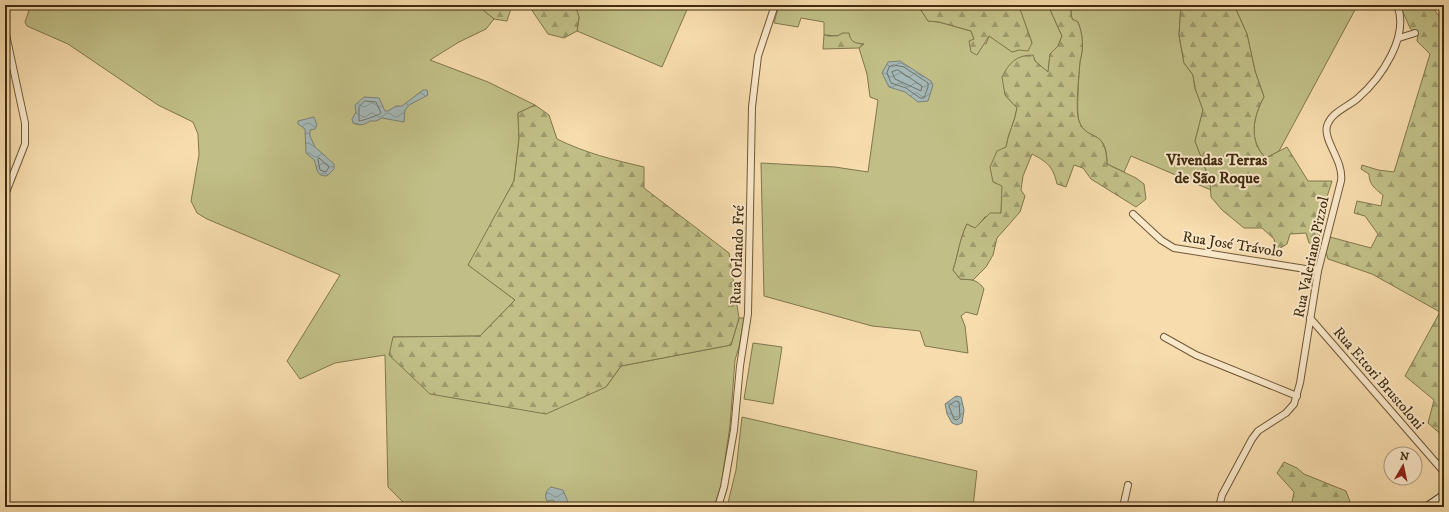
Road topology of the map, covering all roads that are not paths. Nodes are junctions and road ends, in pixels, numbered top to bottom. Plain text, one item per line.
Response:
1 (775, 5) edge
2 (1397, 5) edge
3 (5, 30) edge
4 (1415, 33) dead end
5 (1399, 38) junction
6 (5, 195) edge
7 (1133, 214) dead end
8 (1318, 271) junction
9 (1310, 318) junction
10 (1164, 337) dead end
11 (1297, 396) junction
12 (1444, 472) edge
13 (1128, 485) dead end
14 (1444, 496) edge
15 (718, 507) edge
16 (1123, 507) edge
17 (1219, 507) edge
18 (1428, 507) edge

1 - 15 street, Rua Orlando Fré
2 - 5 street
3 - 6 street
4 - 5 street
5 - 8 street, Rua Valeriano Pizzol
7 - 8 street, Rua José Trávolo
8 - 9 street, Rua Valeriano Pizzol
9 - 11 street, Rua Valeriano Pizzol
9 - 12 street, Rua Ettori Brustoloni
10 - 11 street
11 - 17 street, Rua Valeriano Pizzol
13 - 16 street
14 - 18 street

